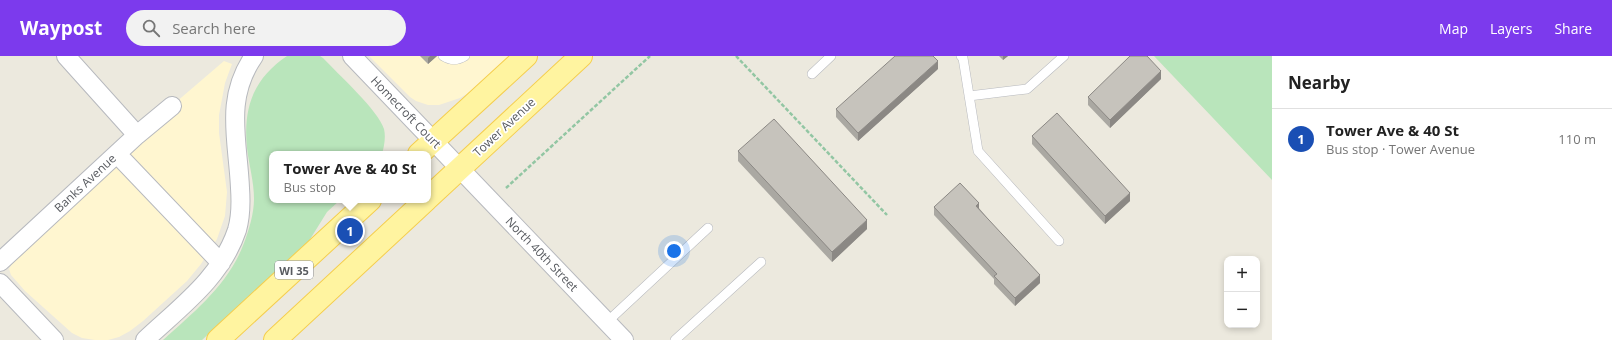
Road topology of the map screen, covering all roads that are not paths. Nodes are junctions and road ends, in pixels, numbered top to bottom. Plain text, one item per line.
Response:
1 (66, 56) edge
2 (254, 56) edge
3 (352, 56) edge
4 (443, 56) edge
5 (465, 56) edge
6 (526, 56) edge
7 (581, 56) edge
8 (831, 56) edge
9 (961, 56) edge
10 (1064, 56) edge
11 (812, 74) dead end
12 (969, 96) junction
13 (172, 106) dead end
14 (137, 135) junction
15 (426, 147) edge
16 (117, 154) junction
17 (460, 169) junction
18 (431, 195) edge
19 (367, 203) edge
20 (423, 203) edge
21 (708, 228) dead end
22 (1059, 241) dead end
23 (0, 262) edge
24 (761, 262) dead end
25 (221, 263) junction
26 (0, 283) edge
27 (607, 322) junction
28 (54, 340) edge
29 (145, 340) edge
30 (218, 340) edge
31 (275, 340) edge
32 (624, 340) edge
33 (675, 340) edge

1 - 14 street
2 - 25 street
3 - 15 street, Homecroft Court
4 - 5 lane
6 - 15 main road
7 - 17 main road, Tower Avenue
8 - 11 lane
9 - 12 lane
10 - 12 lane
12 - 22 lane
13 - 14 street, Banks Avenue
14 - 16 street, Banks Avenue
15 - 17 street, Homecroft Court
16 - 23 street, Banks Avenue
16 - 25 street
17 - 18 main road, Tower Avenue
17 - 27 street, North 40th Street
19 - 30 main road, WI 35
20 - 31 main road, Tower Avenue
21 - 27 lane
24 - 33 lane
25 - 29 street
26 - 28 street
27 - 32 street, North 40th Street

